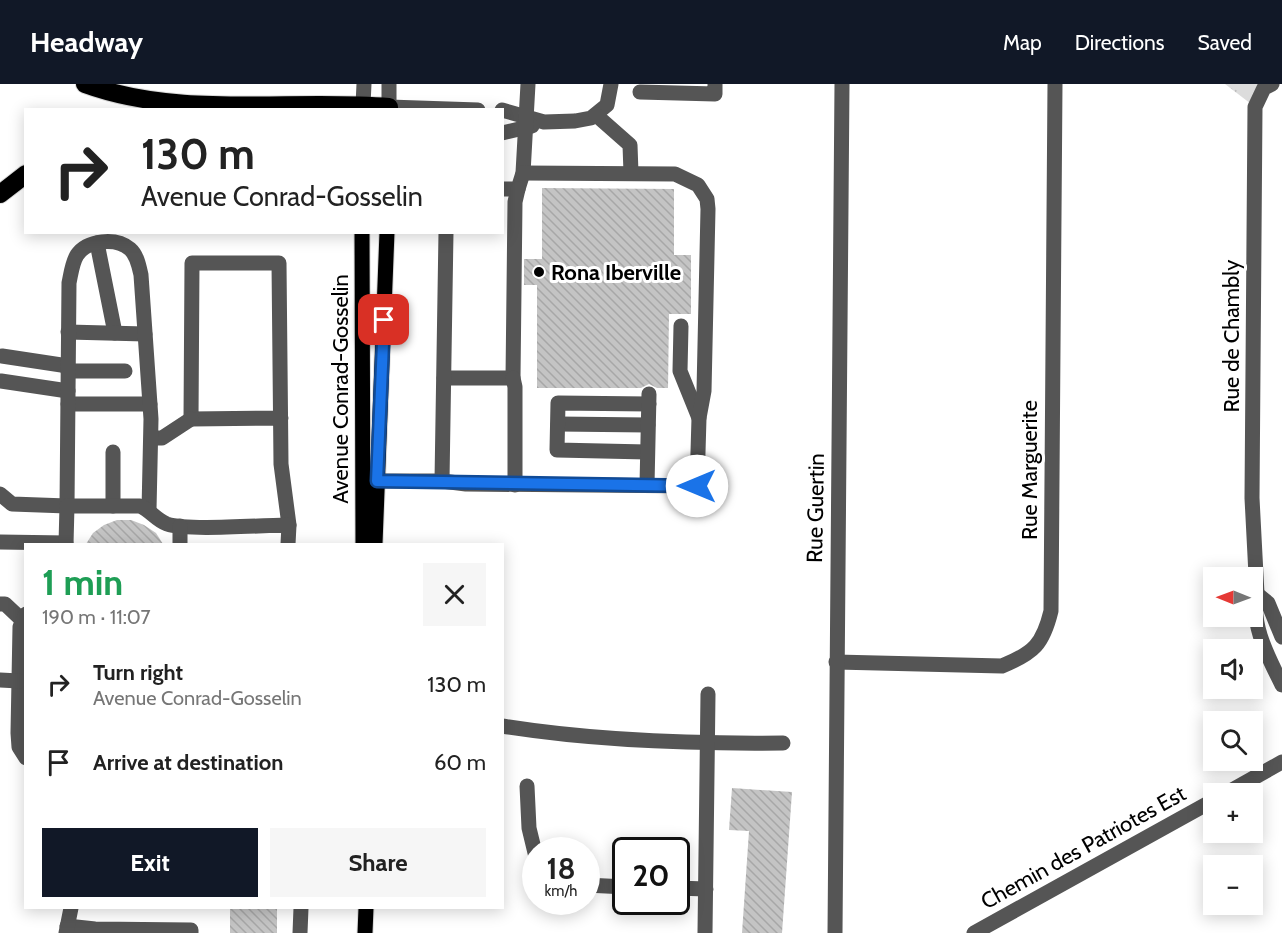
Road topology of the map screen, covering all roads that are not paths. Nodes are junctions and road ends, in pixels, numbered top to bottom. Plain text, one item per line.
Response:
1 (85, 84) edge
2 (364, 84) edge
3 (389, 84) edge
4 (528, 84) edge
5 (715, 84) edge
6 (842, 84) edge
7 (1055, 84) edge
8 (1272, 84) edge
9 (611, 88) edge
10 (640, 88) edge
11 (363, 107) edge
12 (389, 108) edge
13 (504, 111) edge
14 (596, 115) junction
15 (525, 122) junction
16 (504, 132) edge
17 (523, 173) junction
18 (632, 173) junction
19 (24, 176) edge
20 (510, 189) edge
21 (0, 194) edge
22 (362, 234) edge
23 (387, 234) edge
24 (446, 234) edge
25 (97, 243) junction
26 (681, 326) dead end
27 (68, 332) junction
28 (115, 333) junction
29 (145, 334) junction
30 (2, 356) dead end
31 (68, 368) junction
32 (125, 371) dead end
33 (444, 378) junction
34 (513, 378) junction
35 (1, 381) edge
36 (68, 397) junction
37 (150, 404) junction
38 (281, 418) junction
39 (699, 418) junction
40 (191, 419) junction
41 (558, 424) junction
42 (648, 425) junction
43 (152, 438) junction
44 (113, 452) dead end
45 (647, 452) junction
46 (377, 481) junction
47 (442, 482) junction
48 (515, 484) junction
49 (646, 485) junction
50 (0, 494) edge
51 (67, 506) junction
52 (113, 506) junction
53 (149, 510) junction
54 (289, 525) junction
55 (180, 526) junction
56 (0, 542) edge
57 (33, 543) edge
58 (66, 543) edge
59 (180, 543) edge
60 (288, 543) edge
61 (363, 543) edge
62 (375, 543) edge
63 (1256, 567) edge
64 (1263, 599) edge
65 (0, 604) edge
66 (23, 617) edge
67 (1258, 627) edge
68 (1282, 637) edge
69 (836, 662) junction
70 (0, 680) edge
71 (19, 681) junction
72 (1282, 685) edge
73 (708, 694) dead end
74 (504, 726) edge
75 (783, 743) dead end
76 (707, 744) junction
77 (24, 755) edge
78 (1282, 762) edge
79 (1245, 783) edge
80 (527, 786) dead end
81 (1203, 806) edge
82 (531, 837) edge
83 (690, 888) edge
84 (706, 889) junction
85 (71, 909) edge
86 (300, 909) edge
87 (366, 909) edge
88 (66, 929) edge
89 (107, 931) edge
90 (191, 933) edge
91 (300, 933) edge
92 (365, 933) edge
93 (705, 933) edge
94 (836, 933) edge
95 (974, 933) edge

1 - 11 highway
2 - 11 street
3 - 12 street
4 - 15 street
5 - 10 street
6 - 69 street, Rue Guertin
7 - 69 street, Rue Marguerite
8 - 63 street, Rue de Chambly
9 - 10 street
9 - 14 street
11 - 12 highway
13 - 15 street
14 - 15 street
14 - 18 street
15 - 16 street
15 - 17 street
17 - 18 street
17 - 20 street
18 - 39 street
19 - 21 highway
20 - 34 street
22 - 61 main road, Avenue Conrad-Gosselin
23 - 46 main road, Avenue Conrad-Gosselin
24 - 33 street
25 - 27 street
25 - 28 street
25 - 29 street
26 - 39 street
27 - 28 street
27 - 31 street
28 - 29 street
29 - 37 street
30 - 31 street
31 - 32 street
31 - 36 street
33 - 34 street
33 - 47 street
34 - 48 street
35 - 36 street
36 - 37 street
36 - 51 street
37 - 43 street
38 - 40 street
38 - 40 street
38 - 54 street
39 - 49 street
40 - 43 street
41 - 42 street
41 - 42 street
41 - 45 street
42 - 45 street
43 - 53 street
44 - 52 street
45 - 49 street
46 - 47 street
46 - 62 main road, Avenue Conrad-Gosselin
47 - 48 street
48 - 49 street
50 - 51 street
51 - 52 street
51 - 58 street
52 - 53 street
53 - 55 street
54 - 55 street
54 - 60 street
55 - 59 street
56 - 57 street
64 - 68 street
65 - 66 street
66 - 71 street
67 - 72 street, Rue de Chambly
69 - 94 street, Rue Guertin
70 - 71 street
71 - 77 street
73 - 76 street
74 - 76 street
75 - 76 street
76 - 84 street
78 - 79 street
80 - 82 street
81 - 95 street, Chemin des Patriotes Est
83 - 84 street
84 - 93 street
85 - 88 street
86 - 91 street
87 - 92 main road
88 - 89 street
89 - 90 street

